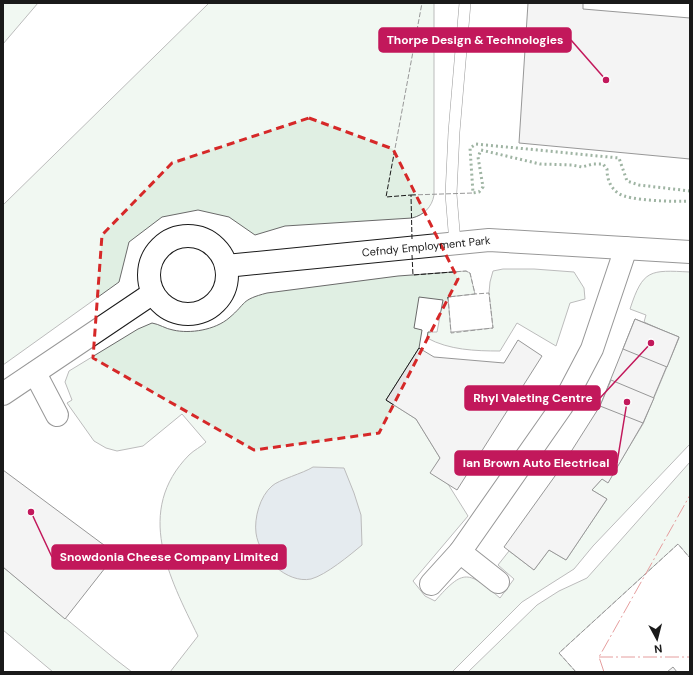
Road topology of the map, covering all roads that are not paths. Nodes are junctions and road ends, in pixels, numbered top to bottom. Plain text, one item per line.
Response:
1 (465, 3) edge
2 (455, 243) junction
3 (626, 248) junction
4 (690, 252) edge
5 (226, 266) junction
6 (153, 293) junction
7 (35, 373) junction
8 (3, 394) edge
9 (58, 415) dead end
10 (460, 552) junction
11 (498, 582) dead end
12 (431, 584) dead end

1 - 2 lane
2 - 3 street, Cefndy Employment Park
2 - 5 street, Cefndy Employment Park
3 - 4 street, Cefndy Employment Park
3 - 10 street
5 - 6 street
5 - 6 street
6 - 7 street
7 - 8 street
7 - 9 street
10 - 11 street
10 - 12 street

